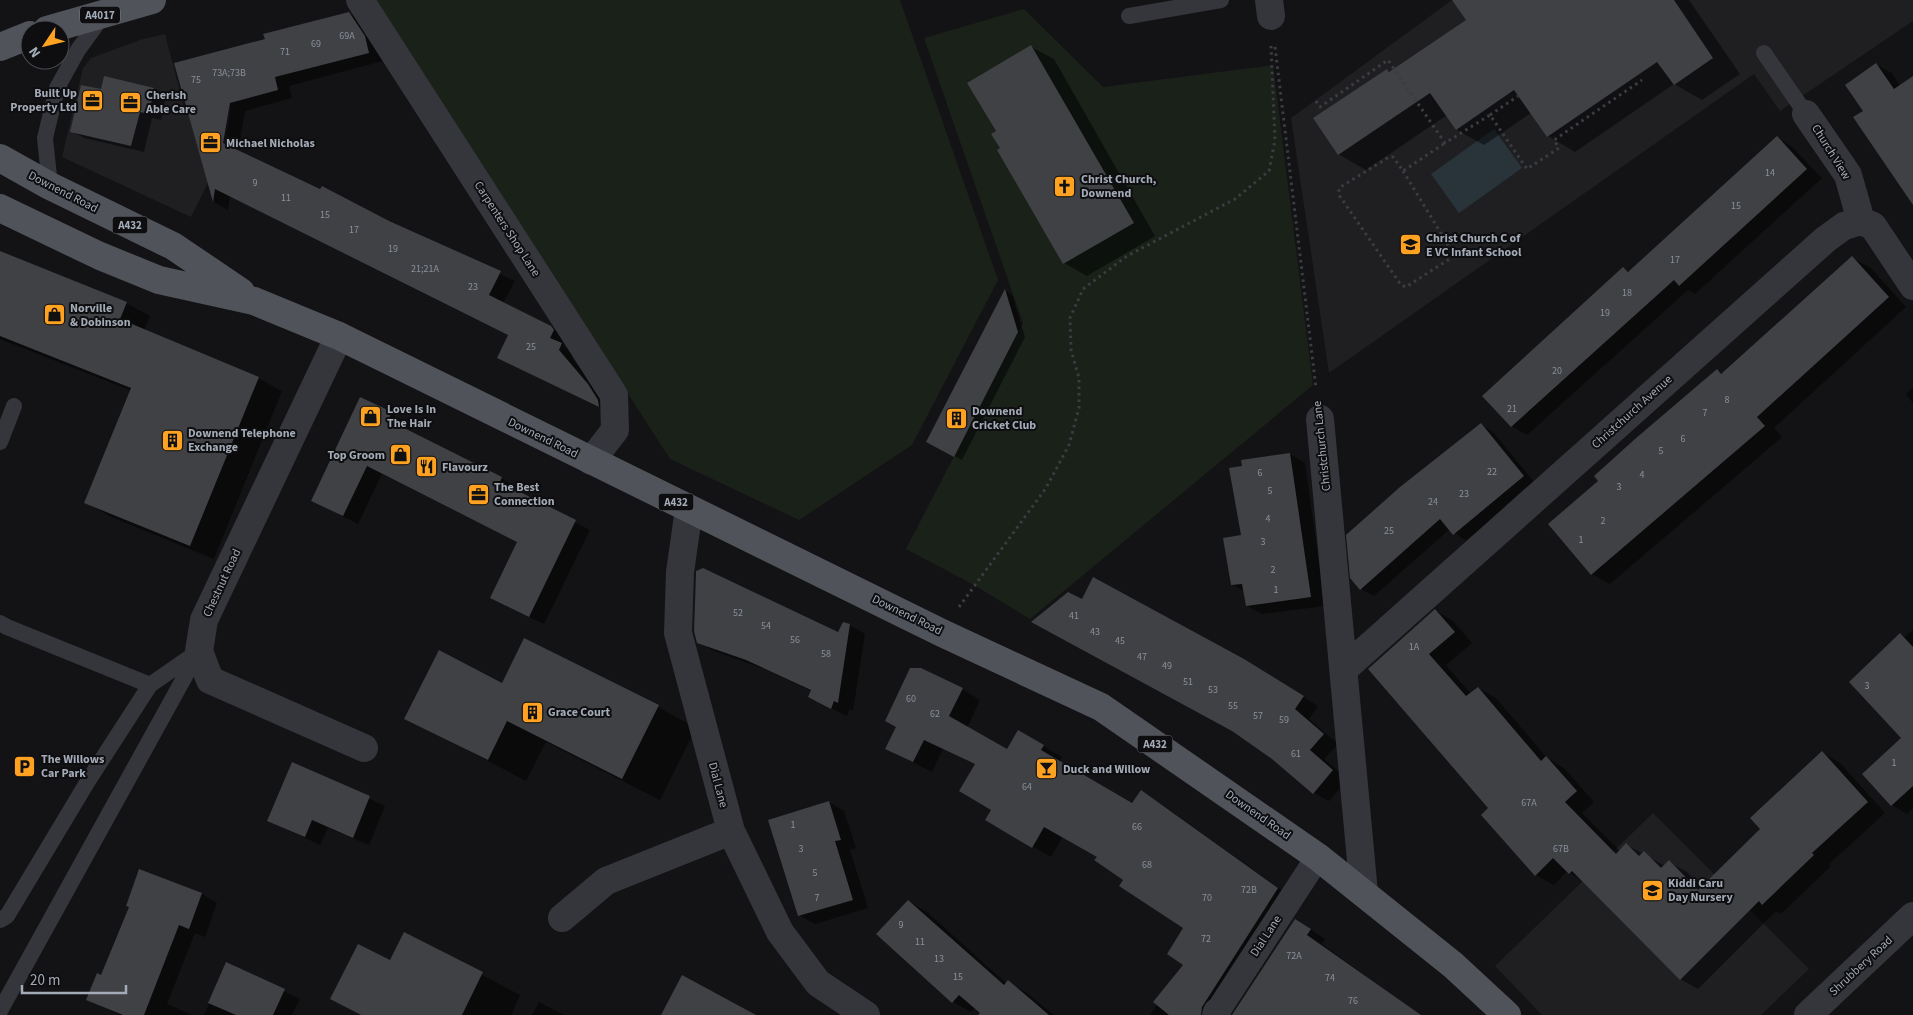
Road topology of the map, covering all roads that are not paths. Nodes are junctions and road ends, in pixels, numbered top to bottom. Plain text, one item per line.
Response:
1 (152, 0) edge
2 (360, 0) edge
3 (1221, 0) edge
4 (104, 14) junction
5 (1130, 16) dead end
6 (70, 24) edge
7 (1764, 53) dead end
8 (1806, 114) joint
9 (0, 158) edge
10 (50, 186) junction
11 (0, 208) edge
12 (1861, 221) junction
13 (1913, 286) edge
14 (254, 301) junction
15 (339, 336) junction
16 (14, 406) dead end
17 (1320, 419) road end
18 (0, 442) edge
19 (591, 461) junction
20 (689, 509) junction
21 (0, 623) edge
22 (199, 651) junction
23 (1344, 669) junction
24 (150, 685) junction
25 (364, 748) dead end
26 (731, 831) junction
27 (1318, 857) junction
28 (1364, 893) junction
29 (1913, 916) edge
30 (562, 918) dead end
31 (0, 920) edge
32 (0, 1011) edge
33 (1217, 1014) edge
34 (866, 1015) edge
35 (1507, 1015) edge
36 (1808, 1015) edge

1 - 4 main road, A4017
2 - 19 street, Carpenters Shop Lane
3 - 5 lane
4 - 6 main road, A4017
4 - 10 lane
7 - 8 lane
8 - 12 street, Church View
9 - 10 main road, Downend Road / A432
10 - 14 main road, Downend Road / A432
11 - 14 main road, Downend Road / A432
12 - 13 street
12 - 23 street, Christchurch Avenue
14 - 15 main road, Downend Road / A432
15 - 19 main road, Downend Road / A432
15 - 22 street, Chestnut Road
16 - 18 lane
17 - 23 street, Christchurch Lane
19 - 20 main road, Downend Road / A432
20 - 26 street, Dial Lane
20 - 27 main road, Downend Road / A432
21 - 24 lane
22 - 24 lane
22 - 25 street, Chestnut Road
22 - 32 lane
23 - 28 street, Christchurch Lane
24 - 31 lane
26 - 30 street
26 - 34 street, Dial Lane
27 - 28 main road, Downend Road / A432
27 - 33 street, Dial Lane
28 - 35 main road, Downend Road / A432
29 - 36 street, Shrubbery Road

